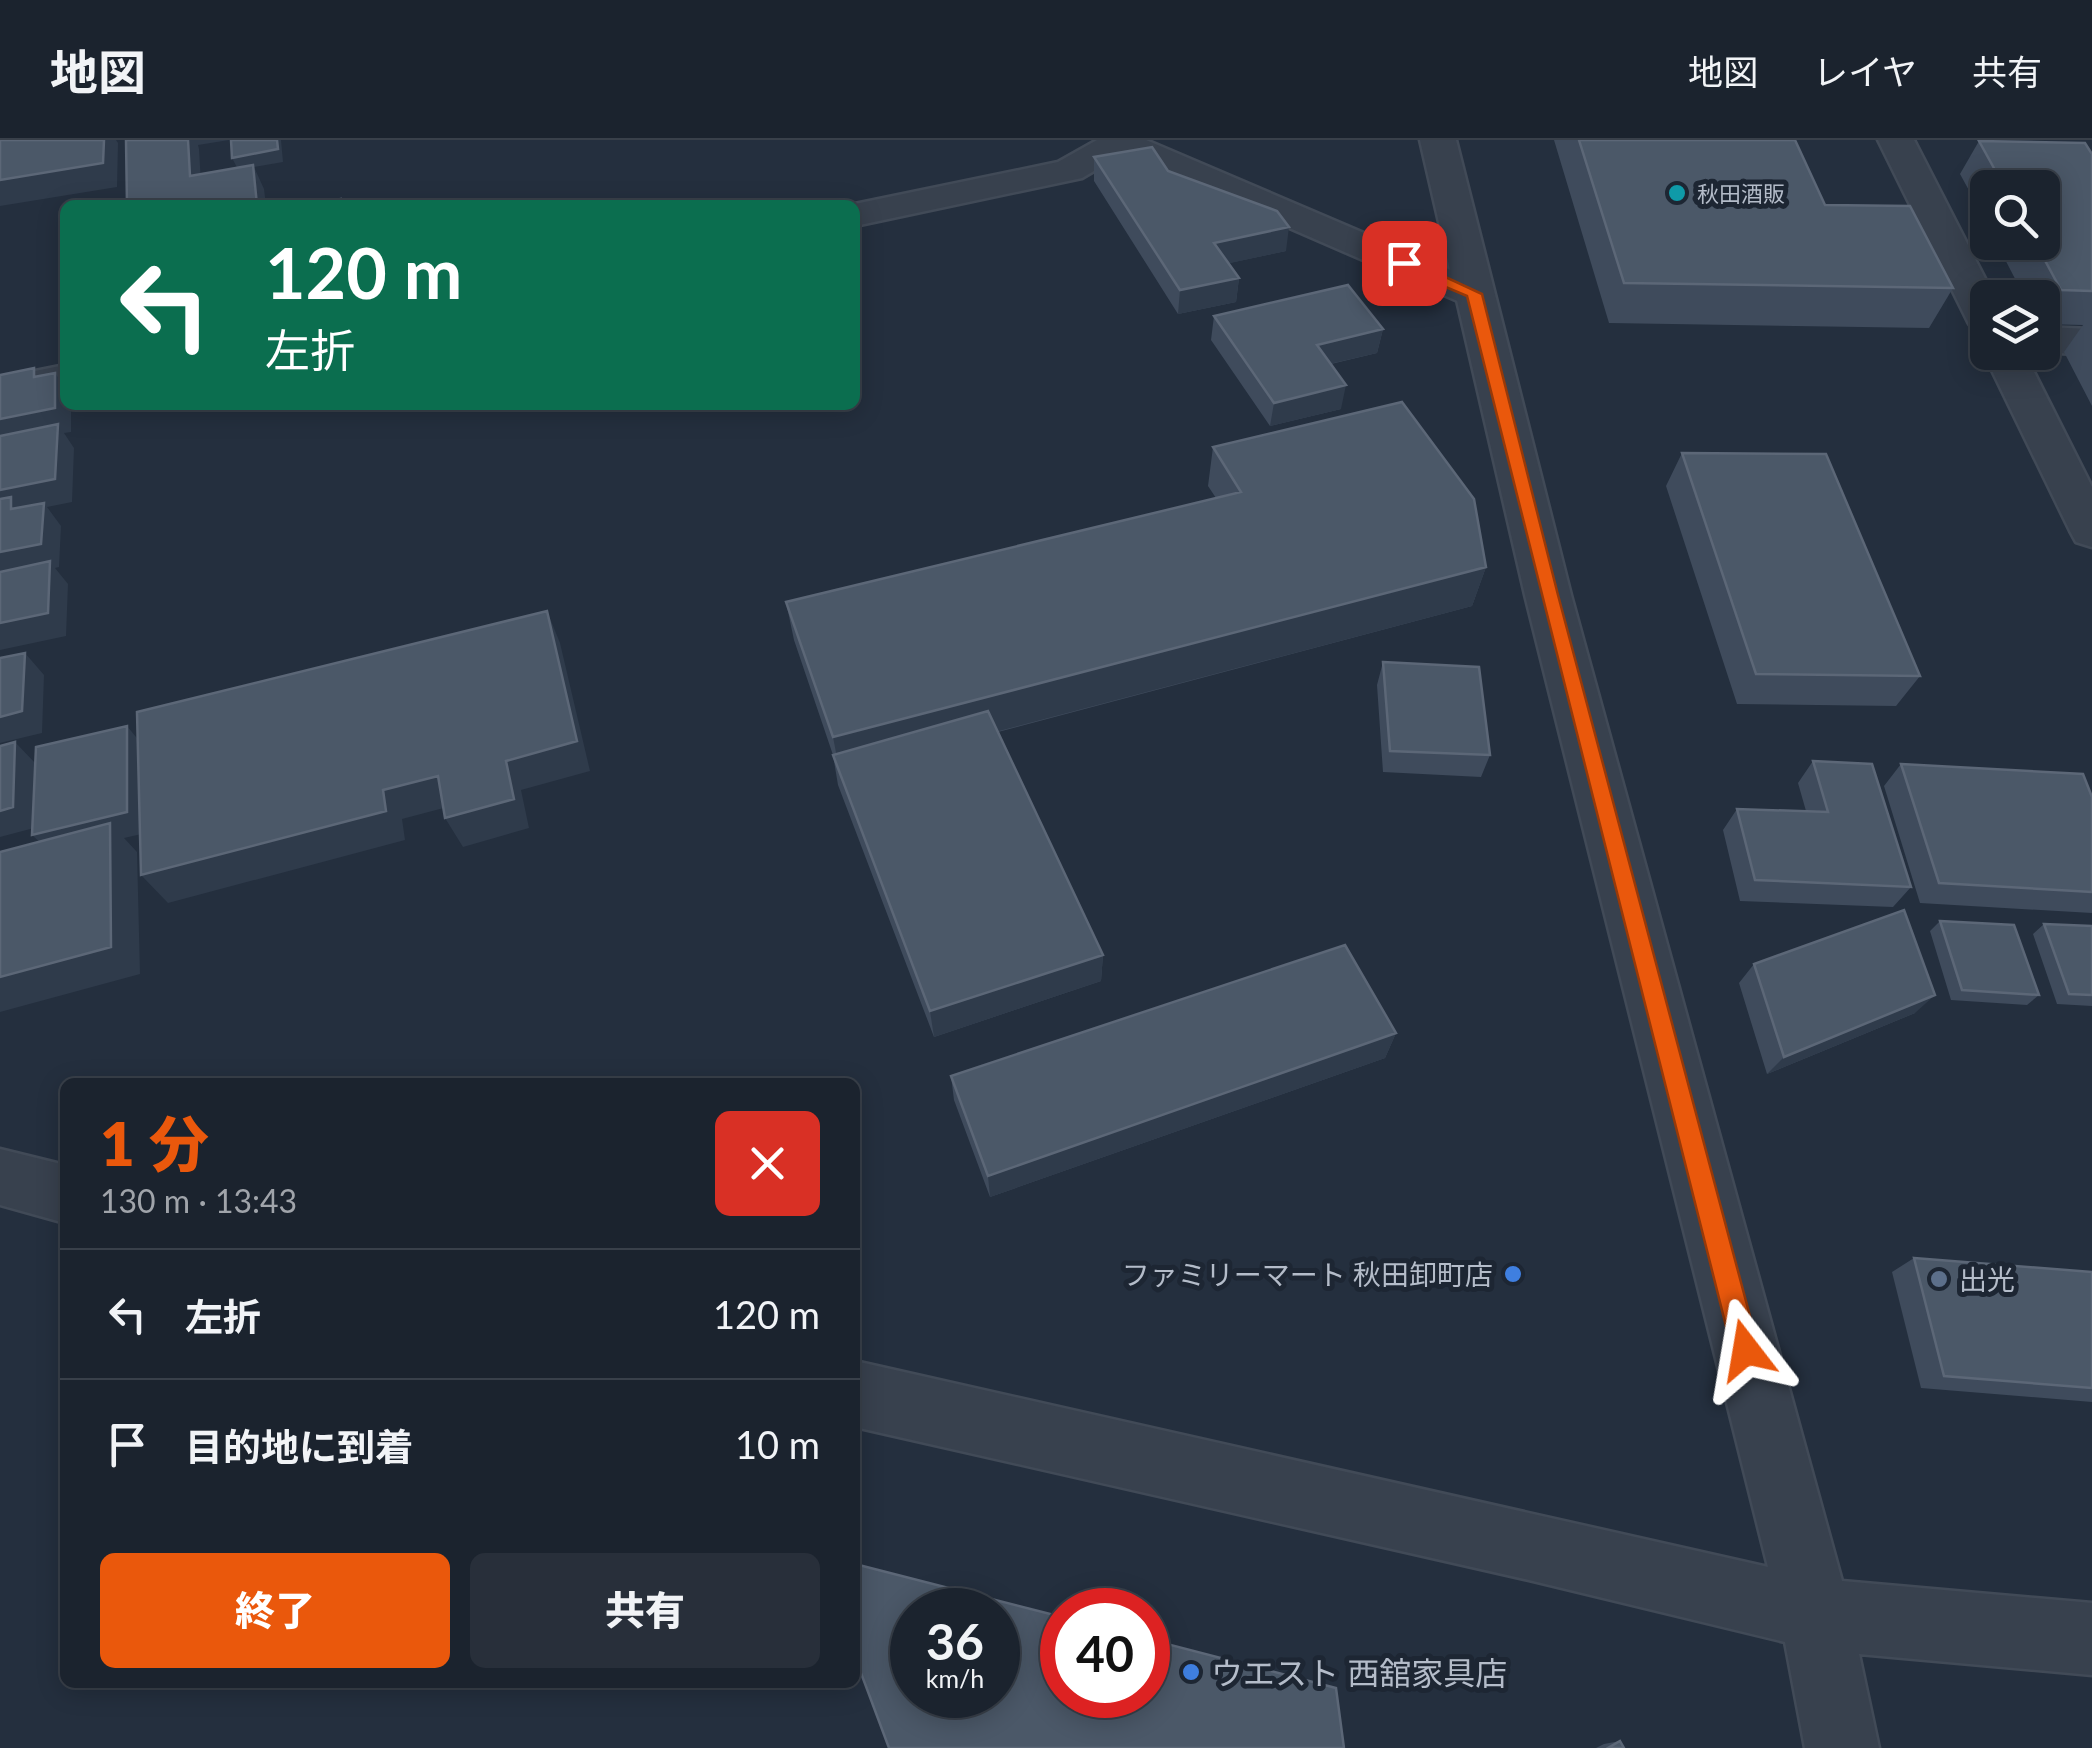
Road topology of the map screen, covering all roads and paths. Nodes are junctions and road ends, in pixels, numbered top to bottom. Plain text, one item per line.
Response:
1 (1438, 140) edge
2 (1896, 140) edge
3 (1119, 141) edge
4 (860, 214) edge
5 (1970, 286) edge
6 (1474, 294) junction
7 (2060, 341) edge
8 (2092, 342) edge
9 (2012, 370) edge
10 (60, 379) edge
11 (0, 391) edge
12 (2092, 531) edge
13 (0, 1178) edge
14 (60, 1193) edge
15 (860, 1395) edge
16 (1815, 1614) junction
17 (2092, 1639) edge
18 (1842, 1748) edge

1 - 6 street
2 - 5 street
3 - 4 street
3 - 6 street
6 - 16 street
7 - 8 street
9 - 12 street
10 - 11 street
13 - 14 street
15 - 16 street
16 - 17 street
16 - 18 street

